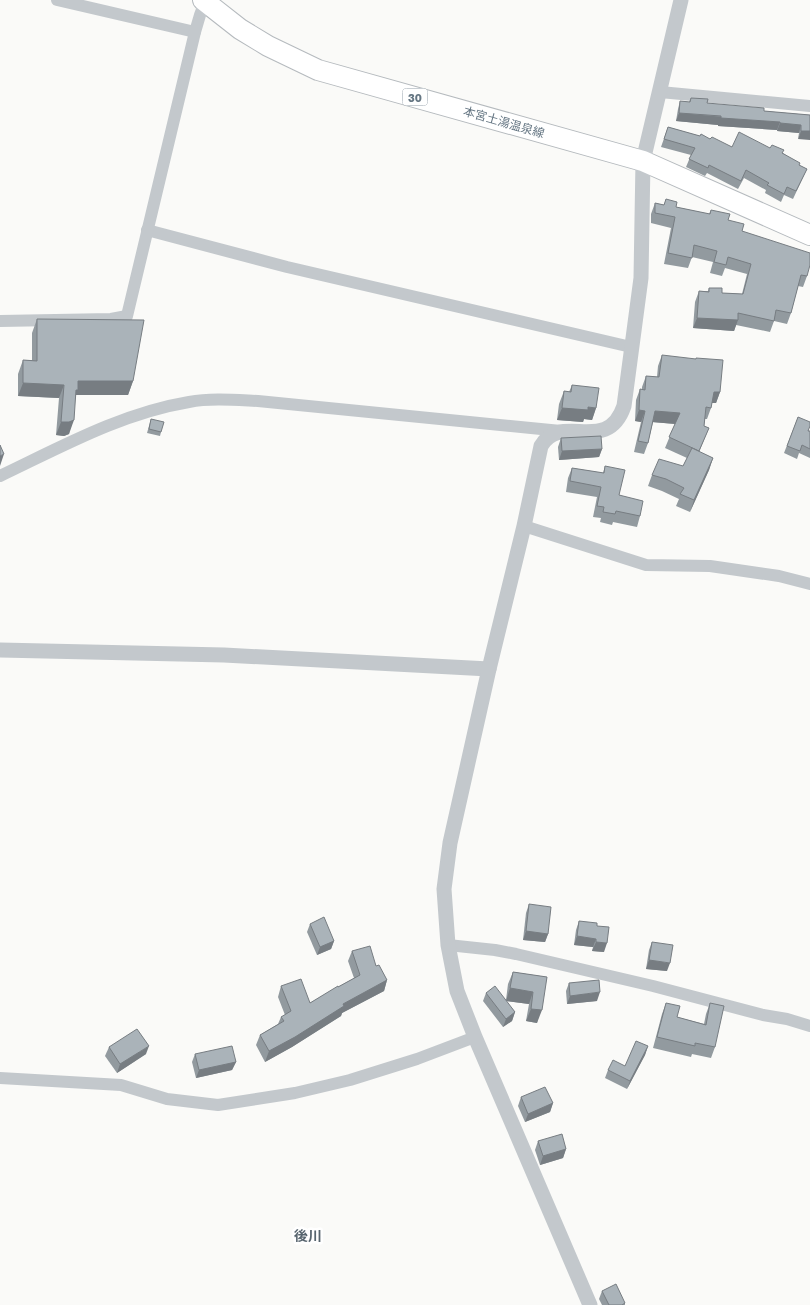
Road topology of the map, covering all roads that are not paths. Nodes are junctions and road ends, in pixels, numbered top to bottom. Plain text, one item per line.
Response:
1 (57, 0) edge
2 (682, 0) edge
3 (204, 1) edge
4 (195, 32) junction
5 (660, 92) junction
6 (810, 106) edge
7 (643, 161) junction
8 (147, 230) junction
9 (810, 236) edge
10 (0, 322) edge
11 (631, 347) junction
12 (562, 432) junction
13 (0, 476) edge
14 (524, 526) junction
15 (810, 584) edge
16 (0, 650) edge
17 (489, 669) junction
18 (448, 945) junction
19 (810, 1026) edge
20 (475, 1037) junction
21 (0, 1078) edge
22 (590, 1305) edge

1 - 4 street
2 - 5 street
3 - 4 street
3 - 7 main road, 本宮土湯温泉線 / 30
4 - 8 street
5 - 6 street
5 - 7 street
7 - 9 main road, 本宮土湯温泉線 / 30
7 - 11 street
8 - 10 street
8 - 11 street
11 - 12 street
12 - 13 street
12 - 14 street
14 - 15 street
14 - 17 street
16 - 17 street
17 - 18 street
18 - 19 street
18 - 20 street
20 - 21 street
20 - 22 street

